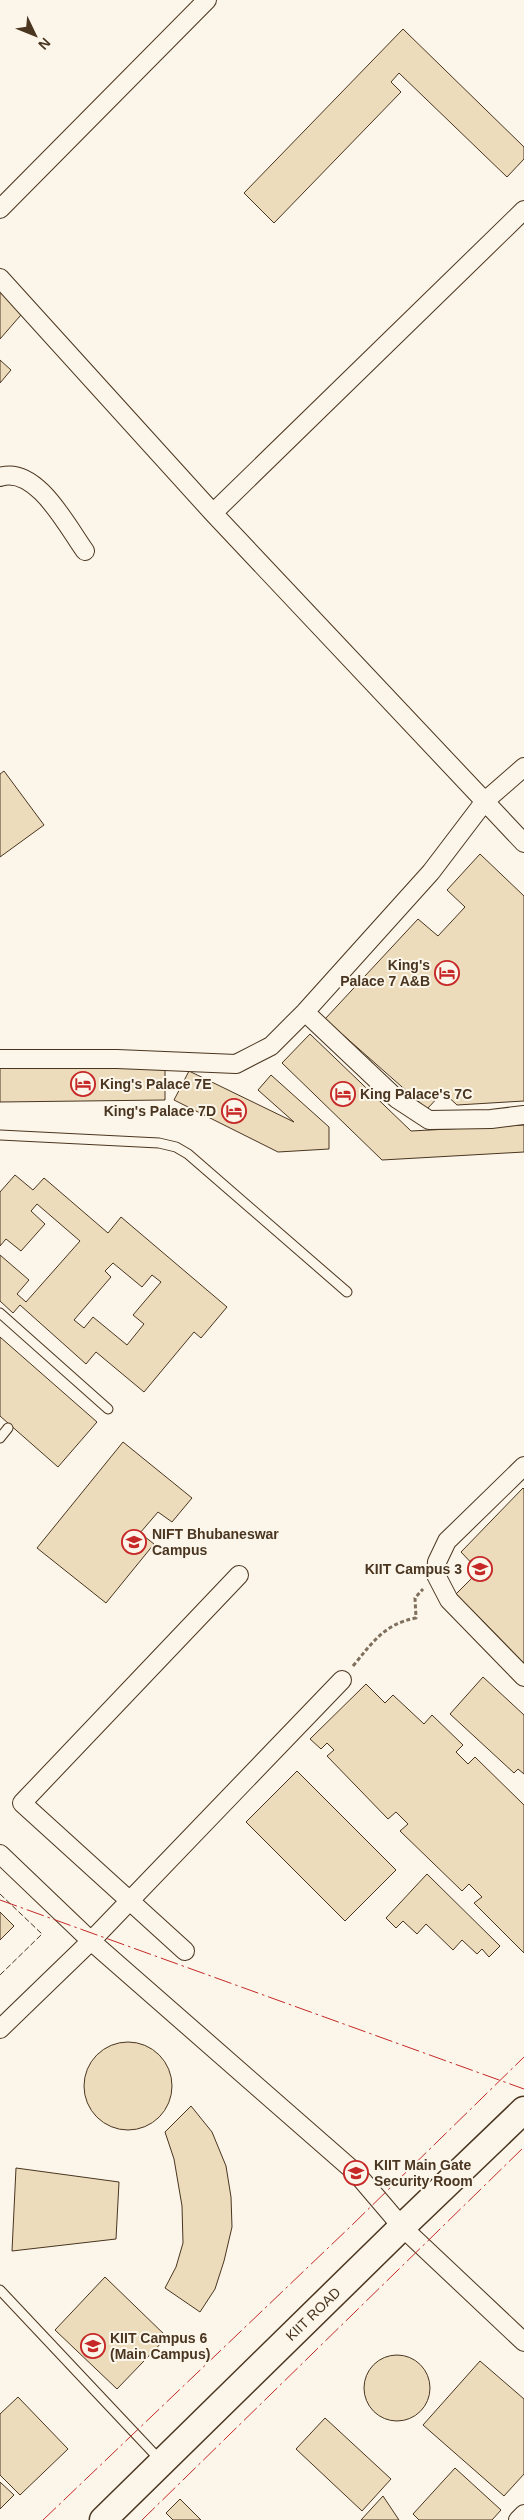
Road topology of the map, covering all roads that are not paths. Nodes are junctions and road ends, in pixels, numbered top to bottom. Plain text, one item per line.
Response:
1 (208, 0) edge
2 (0, 209) edge
3 (524, 210) edge
4 (0, 278) edge
5 (0, 477) edge
6 (213, 513) junction
7 (85, 551) dead end
8 (524, 768) edge
9 (485, 801) junction
10 (524, 843) edge
11 (305, 1012) junction
12 (0, 1059) edge
13 (524, 1115) edge
14 (0, 1135) edge
15 (347, 1292) dead end
16 (0, 1314) edge
17 (108, 1409) dead end
18 (8, 1428) dead end
19 (0, 1438) edge
20 (524, 1466) edge
21 (238, 1575) dead end
22 (524, 1678) edge
23 (342, 1680) road end
24 (0, 1854) edge
25 (129, 1901) junction
26 (91, 1941) junction
27 (185, 1950) dead end
28 (0, 2029) edge
29 (524, 2110) edge
30 (402, 2227) junction
31 (0, 2290) edge
32 (524, 2342) edge
33 (162, 2462) junction
34 (524, 2514) edge
35 (103, 2520) edge
36 (518, 2520) edge

1 - 2 street
3 - 6 street
4 - 6 street
5 - 7 street
6 - 9 street
8 - 9 street
9 - 10 street
9 - 11 street
11 - 12 street
11 - 13 street
14 - 15 lane
16 - 17 lane
18 - 19 lane
20 - 22 street
21 - 25 street
23 - 25 street
24 - 26 street
25 - 26 street
25 - 27 street
26 - 28 street
26 - 30 street
29 - 30 main road, KIIT ROAD
30 - 32 street
30 - 33 main road, KIIT ROAD
31 - 33 lane
33 - 35 main road, KIIT ROAD
34 - 36 street

